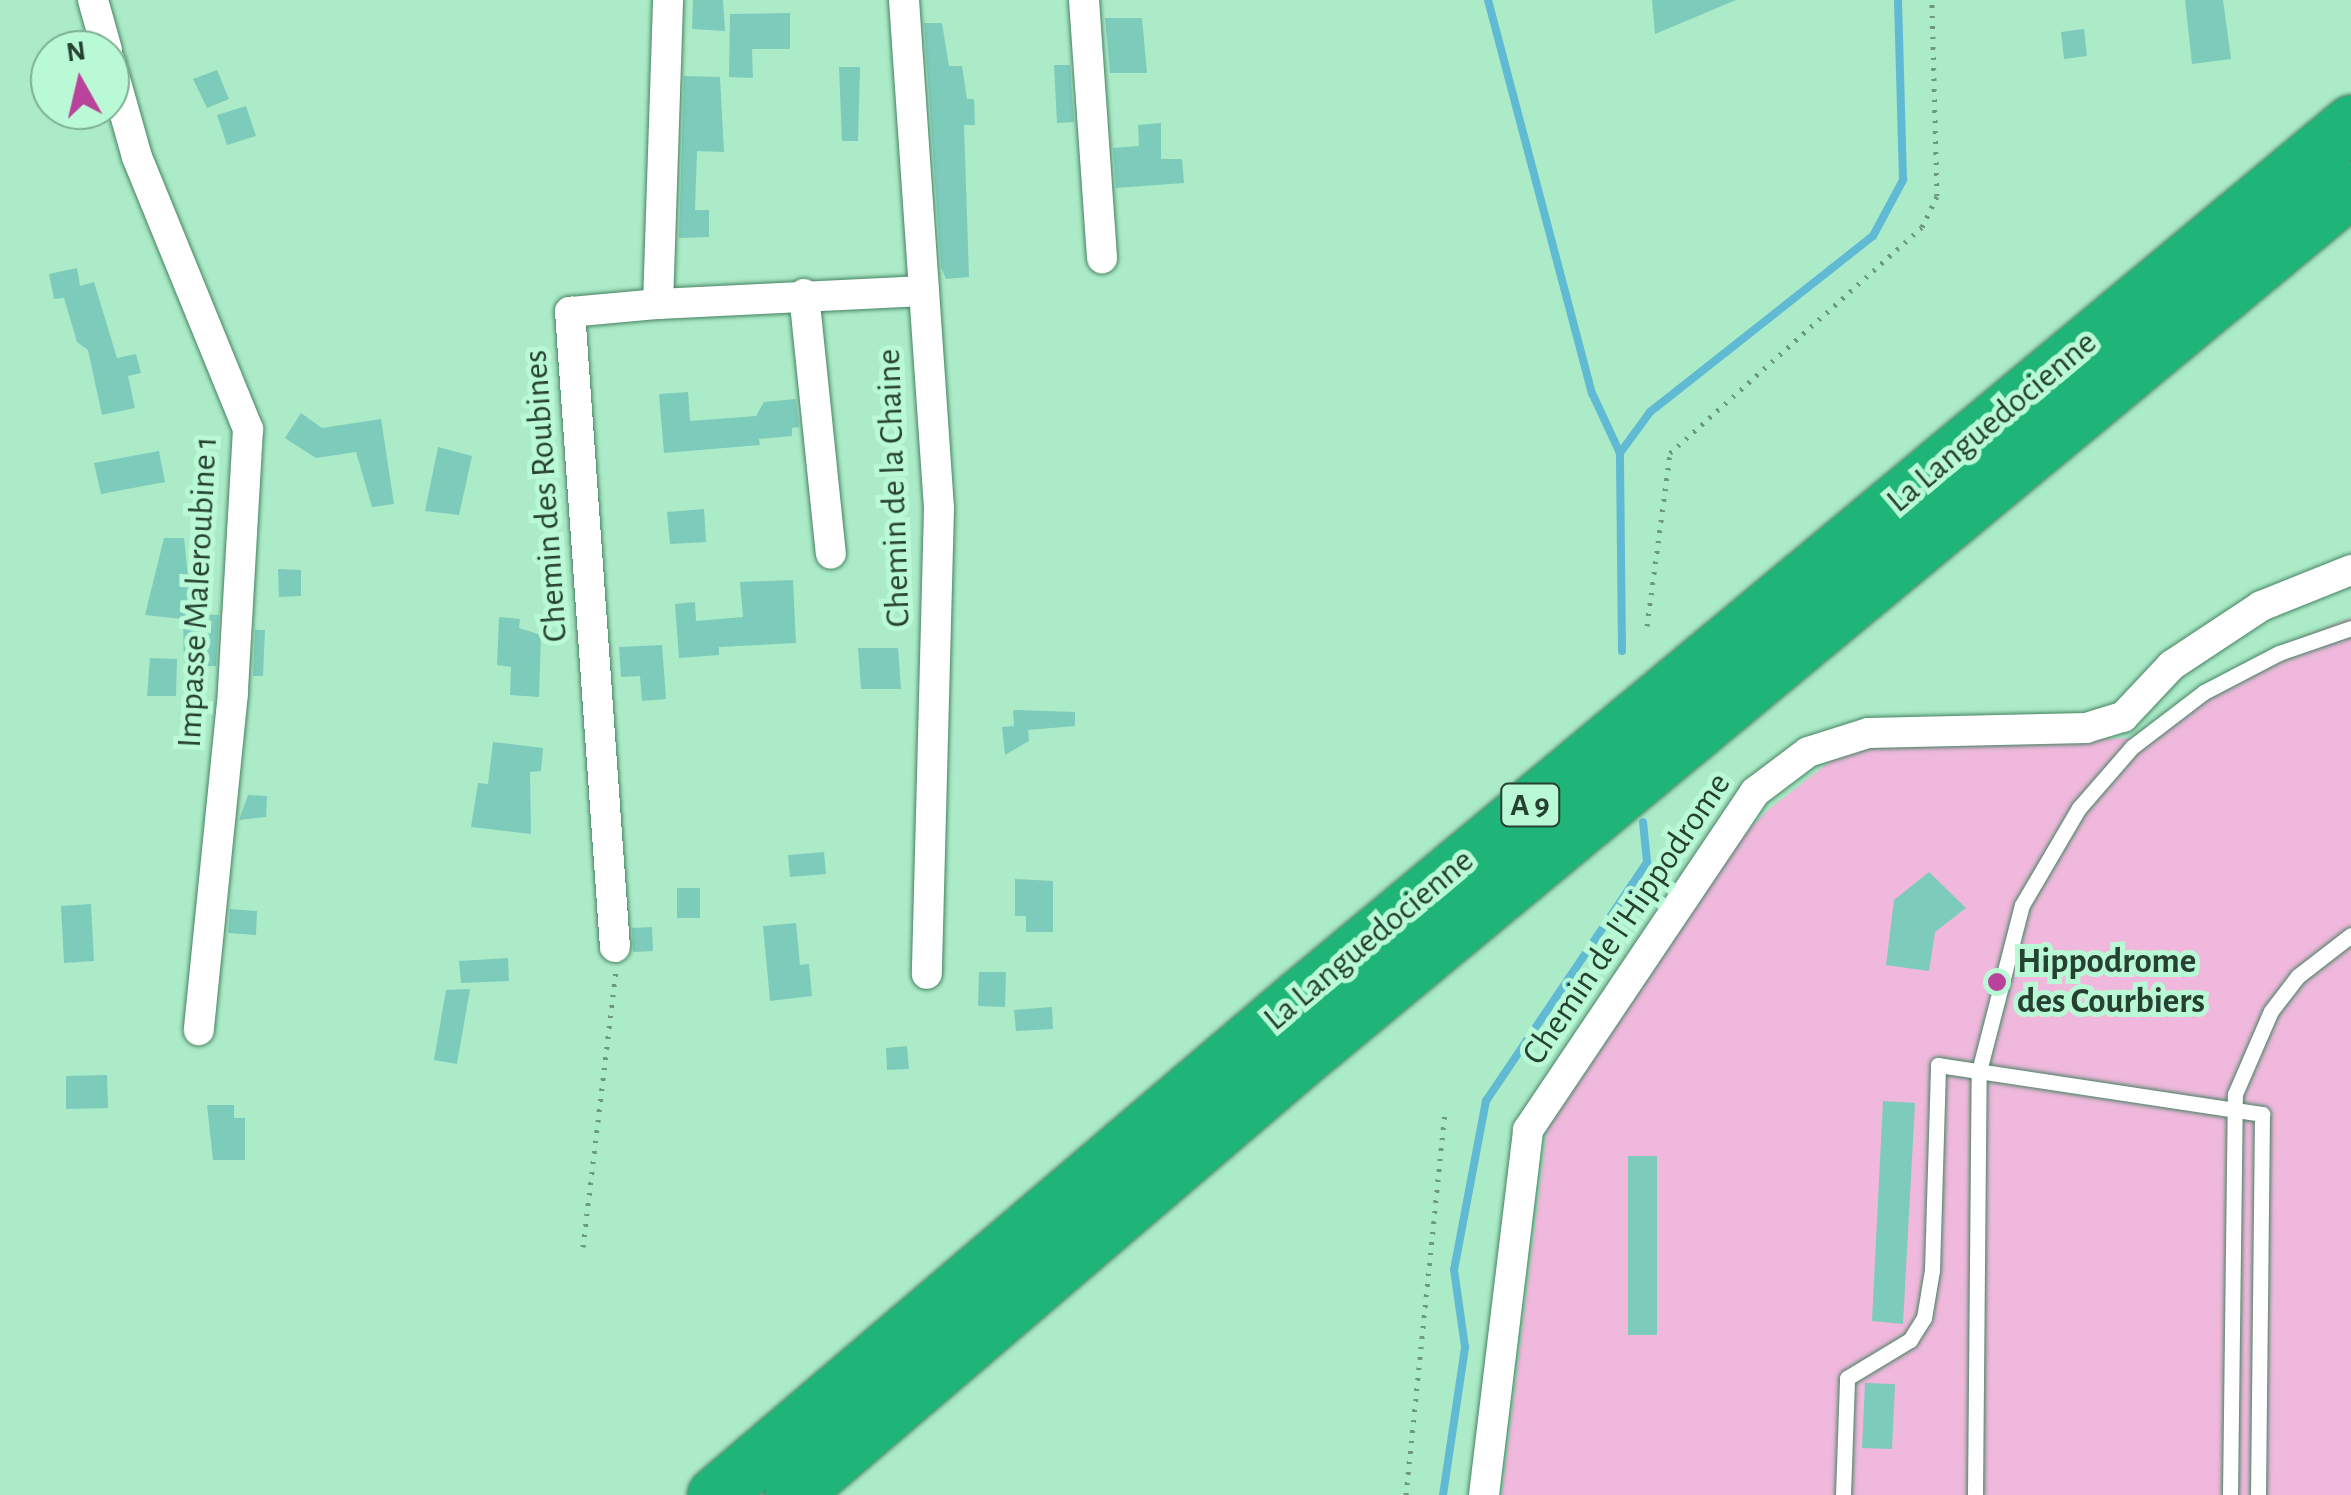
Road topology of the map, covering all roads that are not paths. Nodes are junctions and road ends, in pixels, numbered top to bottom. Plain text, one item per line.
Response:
1 (93, 0) edge
2 (668, 0) edge
3 (904, 0) edge
4 (1084, 0) edge
5 (101, 30) edge
6 (2351, 123) edge
7 (129, 130) edge
8 (2351, 188) edge
9 (1102, 258) dead end
10 (924, 291) junction
11 (804, 294) junction
12 (658, 304) junction
13 (831, 554) dead end
14 (2351, 570) edge
15 (2351, 628) edge
16 (2351, 936) edge
17 (615, 947) road end
18 (927, 974) dead end
19 (198, 1030) dead end
20 (1979, 1071) junction
21 (2233, 1109) junction
22 (716, 1495) edge
23 (792, 1495) edge
24 (1484, 1495) edge
25 (1843, 1495) edge
26 (1975, 1495) edge
27 (2230, 1495) edge
28 (2258, 1495) edge

1 - 5 street
2 - 12 street
3 - 10 street, Chemin de la Chaine
4 - 9 street
6 - 22 highway, La Languedocienne / A 9
7 - 19 street, Impasse Maleroubine 1
8 - 23 highway, La Languedocienne / A 9
10 - 11 street
10 - 18 street, Chemin de la Chaine
11 - 12 street
11 - 13 street
12 - 17 street, Chemin des Roubines
14 - 24 street, Chemin de l'Hippodrome
15 - 20 lane
16 - 21 lane
20 - 21 lane
20 - 25 lane
20 - 26 lane
21 - 27 lane
21 - 28 lane

